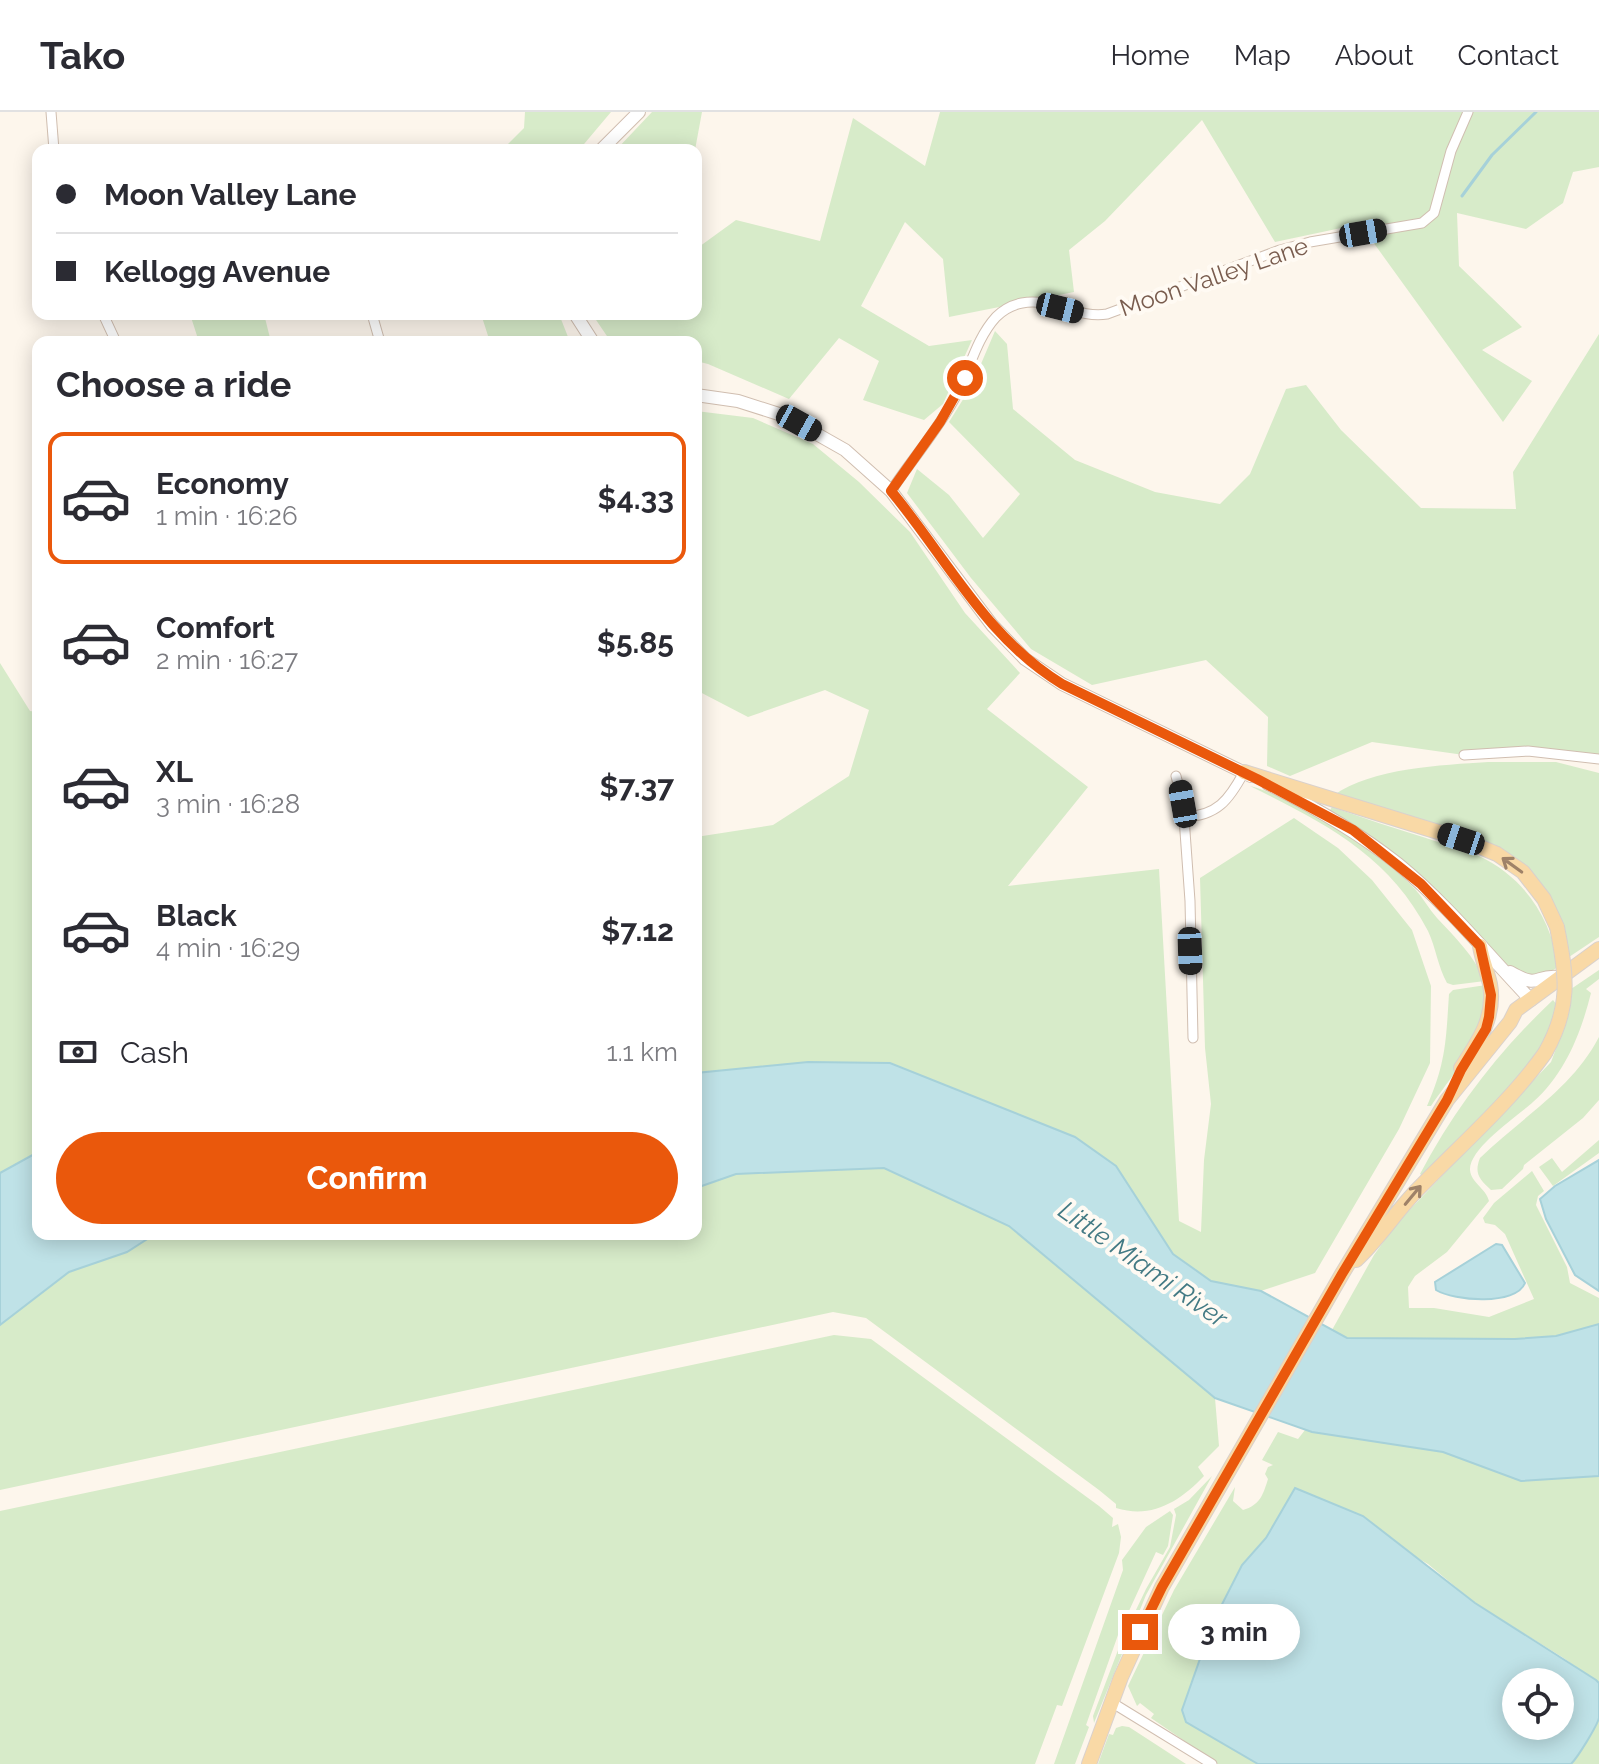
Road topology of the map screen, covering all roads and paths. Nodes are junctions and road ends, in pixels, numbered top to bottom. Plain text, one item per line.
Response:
1 (51, 112) edge
2 (639, 112) edge
3 (1468, 112) edge
4 (54, 144) edge
5 (607, 144) edge
6 (702, 396) edge
7 (891, 491) junction
8 (1464, 755) dead end
9 (1599, 759) edge
10 (1244, 772) junction
11 (1176, 776) dead end
12 (1184, 817) junction
13 (1480, 946) junction
14 (1599, 949) edge
15 (1497, 965) junction
16 (1559, 977) junction
17 (1531, 1000) junction
18 (1193, 1038) dead end
19 (1447, 1100) junction
20 (1342, 1274) junction
21 (1111, 1702) junction
22 (1089, 1764) edge
23 (1212, 1764) edge

1 - 4 street
2 - 5 street
3 - 7 street, Moon Valley Lane
6 - 7 street
7 - 10 street
8 - 9 street
10 - 12 street
10 - 13 street
20 -> 10 main road, bridge
11 - 12 street
12 - 18 street
13 - 15 street
13 - 19 main road
14 - 16 main road
15 - 16 street
15 - 17 street
16 - 17 main road
17 - 19 main road
19 - 20 main road
20 - 21 main road
21 - 22 main road
21 - 23 street

